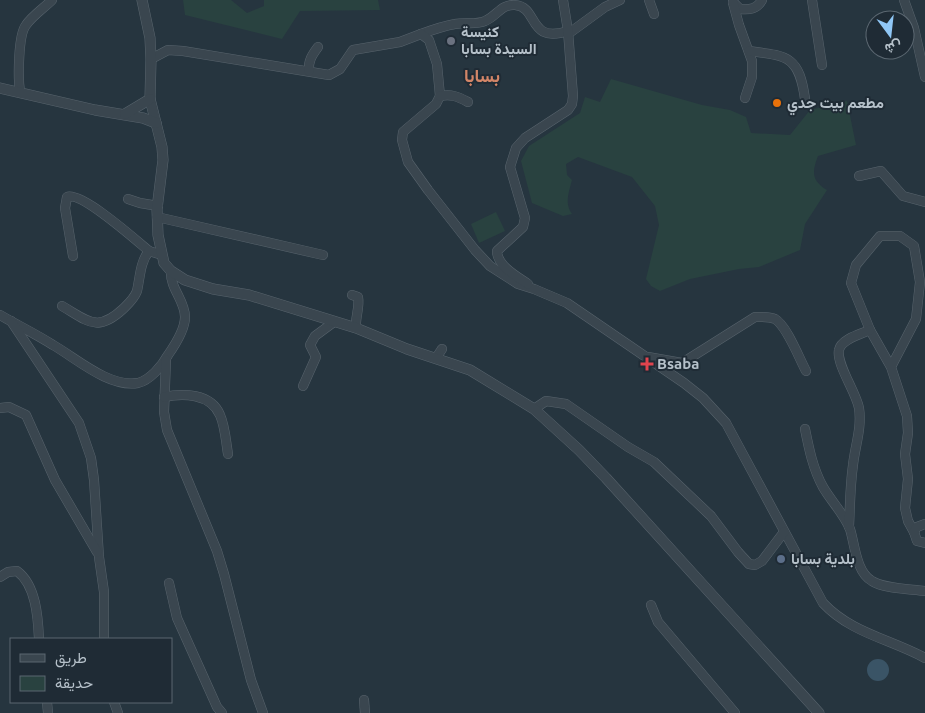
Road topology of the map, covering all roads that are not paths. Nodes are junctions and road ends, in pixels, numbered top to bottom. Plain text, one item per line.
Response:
1 (52, 0) edge
2 (142, 0) edge
3 (563, 0) edge
4 (618, 0) edge
5 (649, 0) edge
6 (762, 0) edge
7 (812, 0) edge
8 (904, 0) edge
9 (732, 1) edge
10 (513, 2) edge
11 (654, 14) dead end
12 (568, 32) junction
13 (421, 34) junction
14 (318, 47) dead end
15 (749, 51) junction
16 (152, 59) junction
17 (822, 65) dead end
18 (309, 71) junction
19 (925, 76) edge
20 (0, 88) edge
21 (20, 92) junction
22 (440, 96) junction
23 (745, 98) dead end
24 (150, 99) junction
25 (805, 99) dead end
26 (468, 102) dead end
27 (125, 114) junction
28 (156, 123) junction
29 (859, 176) dead end
30 (128, 199) dead end
31 (925, 202) edge
32 (158, 206) junction
33 (157, 217) junction
34 (149, 251) junction
35 (162, 255) junction
36 (323, 255) dead end
37 (73, 256) dead end
38 (171, 271) junction
39 (534, 289) junction
40 (352, 295) dead end
41 (62, 306) dead end
42 (0, 315) edge
43 (11, 321) junction
44 (334, 322) junction
45 (356, 328) junction
46 (870, 330) junction
47 (442, 349) dead end
48 (645, 357) junction
49 (436, 358) junction
50 (166, 360) junction
51 (891, 367) junction
52 (806, 371) dead end
53 (303, 386) dead end
54 (164, 398) junction
55 (0, 408) edge
56 (534, 409) junction
57 (805, 428) dead end
58 (228, 454) dead end
59 (925, 524) edge
60 (849, 527) junction
61 (784, 532) junction
62 (914, 532) junction
63 (925, 543) edge
64 (99, 557) junction
65 (0, 577) edge
66 (169, 583) dead end
67 (925, 591) edge
68 (651, 605) dead end
69 (40, 638) edge
70 (104, 638) edge
71 (925, 658) edge
72 (364, 700) dead end
73 (261, 712) edge
74 (222, 713) edge
75 (365, 713) edge
76 (735, 713) edge
77 (819, 713) edge

1 - 21 street
2 - 16 street
3 - 12 street
4 - 12 street
5 - 11 street
6 - 9 street
7 - 17 street
8 - 19 street
9 - 15 street
10 - 12 street
10 - 13 street
12 - 39 street
13 - 18 street
13 - 22 street
14 - 18 street
15 - 23 street
15 - 25 street
16 - 18 street
16 - 24 street
20 - 21 street
21 - 27 street
22 - 26 street
22 - 39 street
24 - 27 street
24 - 28 street
27 - 28 street
28 - 32 street
29 - 31 street
30 - 32 street
32 - 33 street
33 - 35 street
33 - 36 street
34 - 35 street
34 - 37 street
34 - 41 street
35 - 38 street
38 - 44 street
38 - 50 street
39 - 48 street
40 - 45 street
42 - 43 street
43 - 50 street
43 - 64 street
44 - 45 street
44 - 53 street
45 - 49 street
46 - 51 street
46 - 51 street
46 - 60 street
47 - 49 street
48 - 52 street
48 - 61 street
49 - 56 street
50 - 54 street
51 - 62 street
54 - 58 street
54 - 73 street
55 - 64 street
56 - 61 street
56 - 77 street
57 - 60 street
59 - 62 street
60 - 67 street
61 - 71 street
62 - 63 street
64 - 70 street
65 - 69 street
66 - 74 street
68 - 76 street
72 - 75 street

